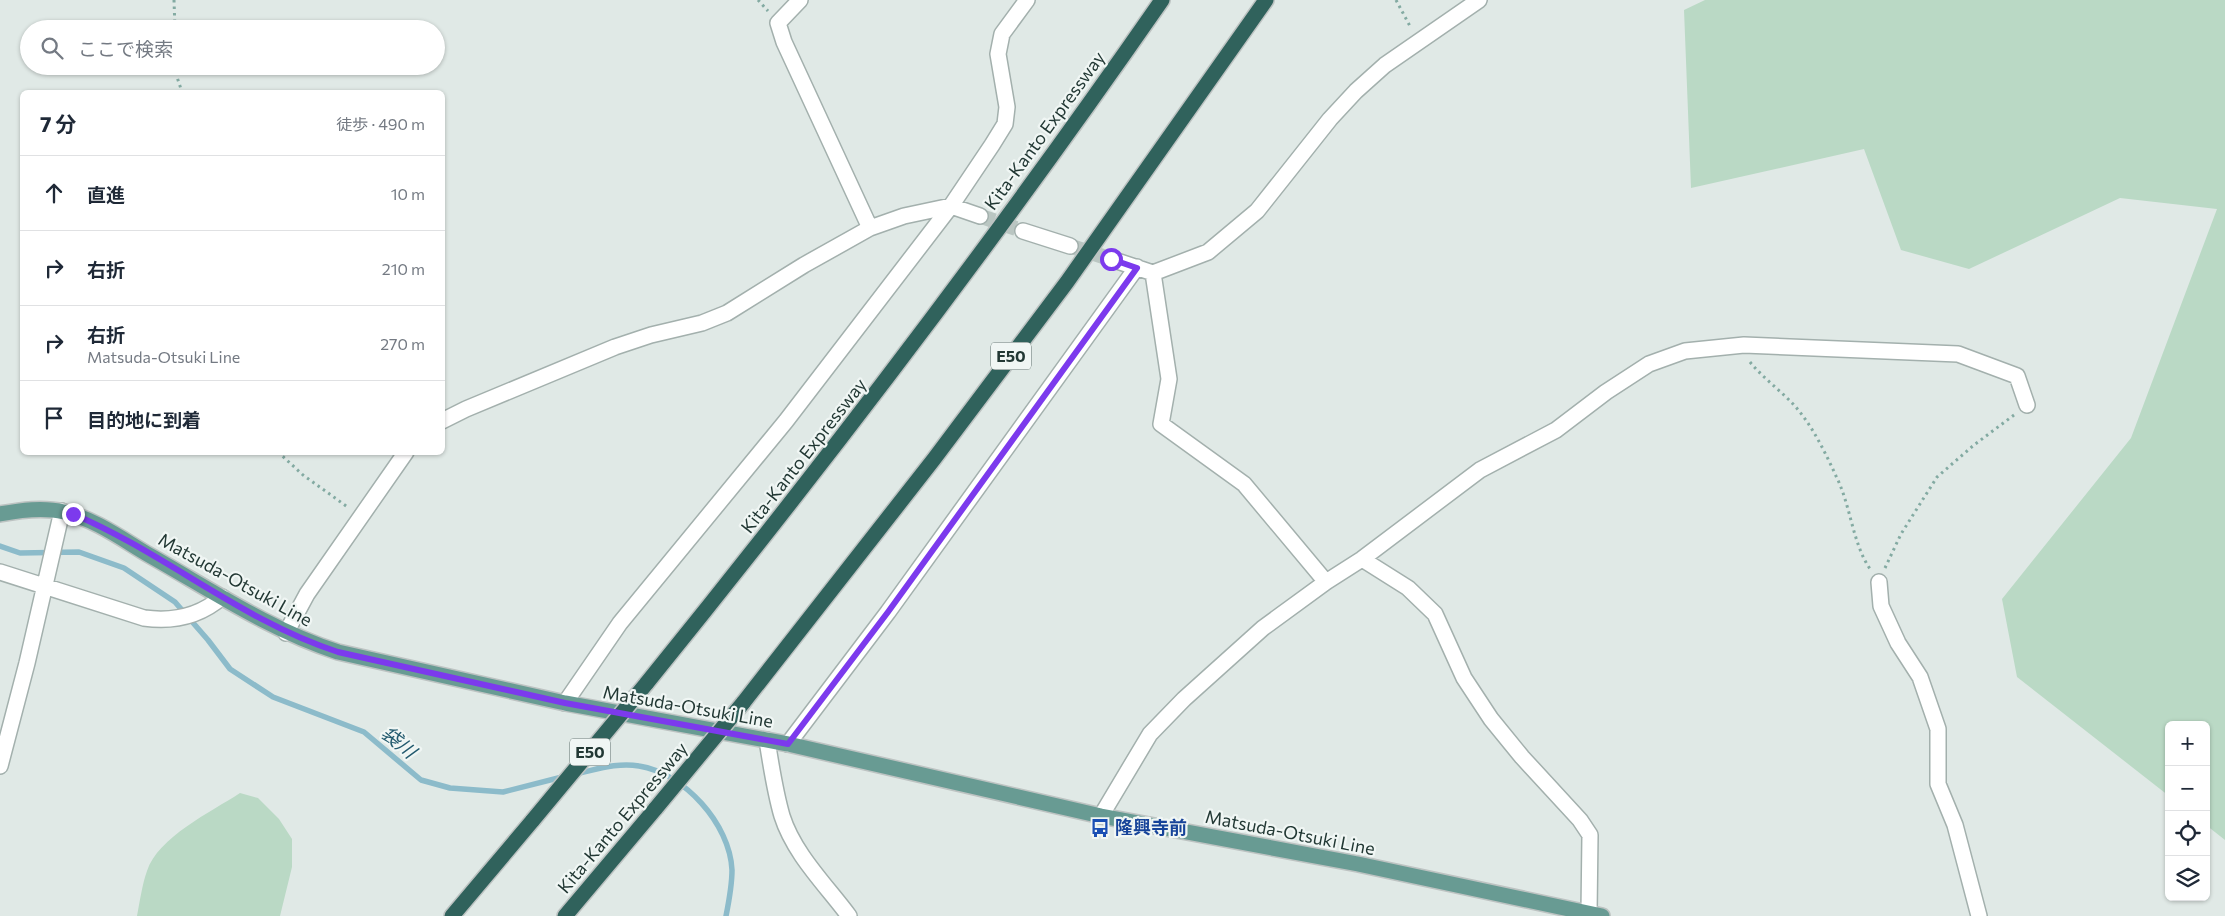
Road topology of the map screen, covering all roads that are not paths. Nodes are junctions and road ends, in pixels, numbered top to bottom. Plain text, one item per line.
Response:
1 (800, 0) edge
2 (1027, 0) edge
3 (1162, 0) edge
4 (1266, 0) edge
5 (1479, 0) edge
6 (951, 206) junction
7 (980, 216) tunnel mouth
8 (870, 228) junction
9 (1023, 231) tunnel mouth
10 (1070, 246) tunnel mouth
11 (1111, 259) tunnel mouth
12 (1137, 268) junction
13 (1154, 273) junction
14 (2027, 405) road end
15 (445, 420) edge
16 (404, 455) edge
17 (0, 514) edge
18 (61, 518) junction
19 (1362, 559) junction
20 (0, 572) edge
21 (47, 578) junction
22 (1326, 582) junction
23 (1879, 582) road end
24 (222, 597) junction
25 (286, 633) junction
26 (565, 703) junction
27 (767, 740) junction
28 (788, 744) junction
29 (0, 766) edge
30 (1101, 816) junction
31 (1596, 915) edge
32 (452, 916) edge
33 (565, 916) edge
34 (849, 916) edge
35 (1979, 916) edge

1 - 8 street
2 - 6 street
3 - 32 highway, Kita-Kanto Expressway / E50, bridge
4 - 33 highway, Kita-Kanto Expressway / E50, bridge
5 - 13 street
6 - 7 street
6 - 8 street
6 - 26 street
8 - 15 street
9 - 10 street
11 - 12 street
12 - 13 street
12 - 28 street
13 - 22 street
14 - 19 street
16 - 25 street
17 - 18 main road, Matsuda-Otsuki Line
18 - 21 street
18 - 24 main road, Matsuda-Otsuki Line
19 - 22 street
19 - 31 street
20 - 21 street
21 - 24 street
21 - 29 street
22 - 30 street
23 - 35 street
24 - 25 main road, Matsuda-Otsuki Line
25 - 26 main road, Matsuda-Otsuki Line
26 - 27 main road, Matsuda-Otsuki Line
27 - 28 main road, Matsuda-Otsuki Line
27 - 34 street
28 - 30 main road, Matsuda-Otsuki Line
30 - 31 main road, Matsuda-Otsuki Line

